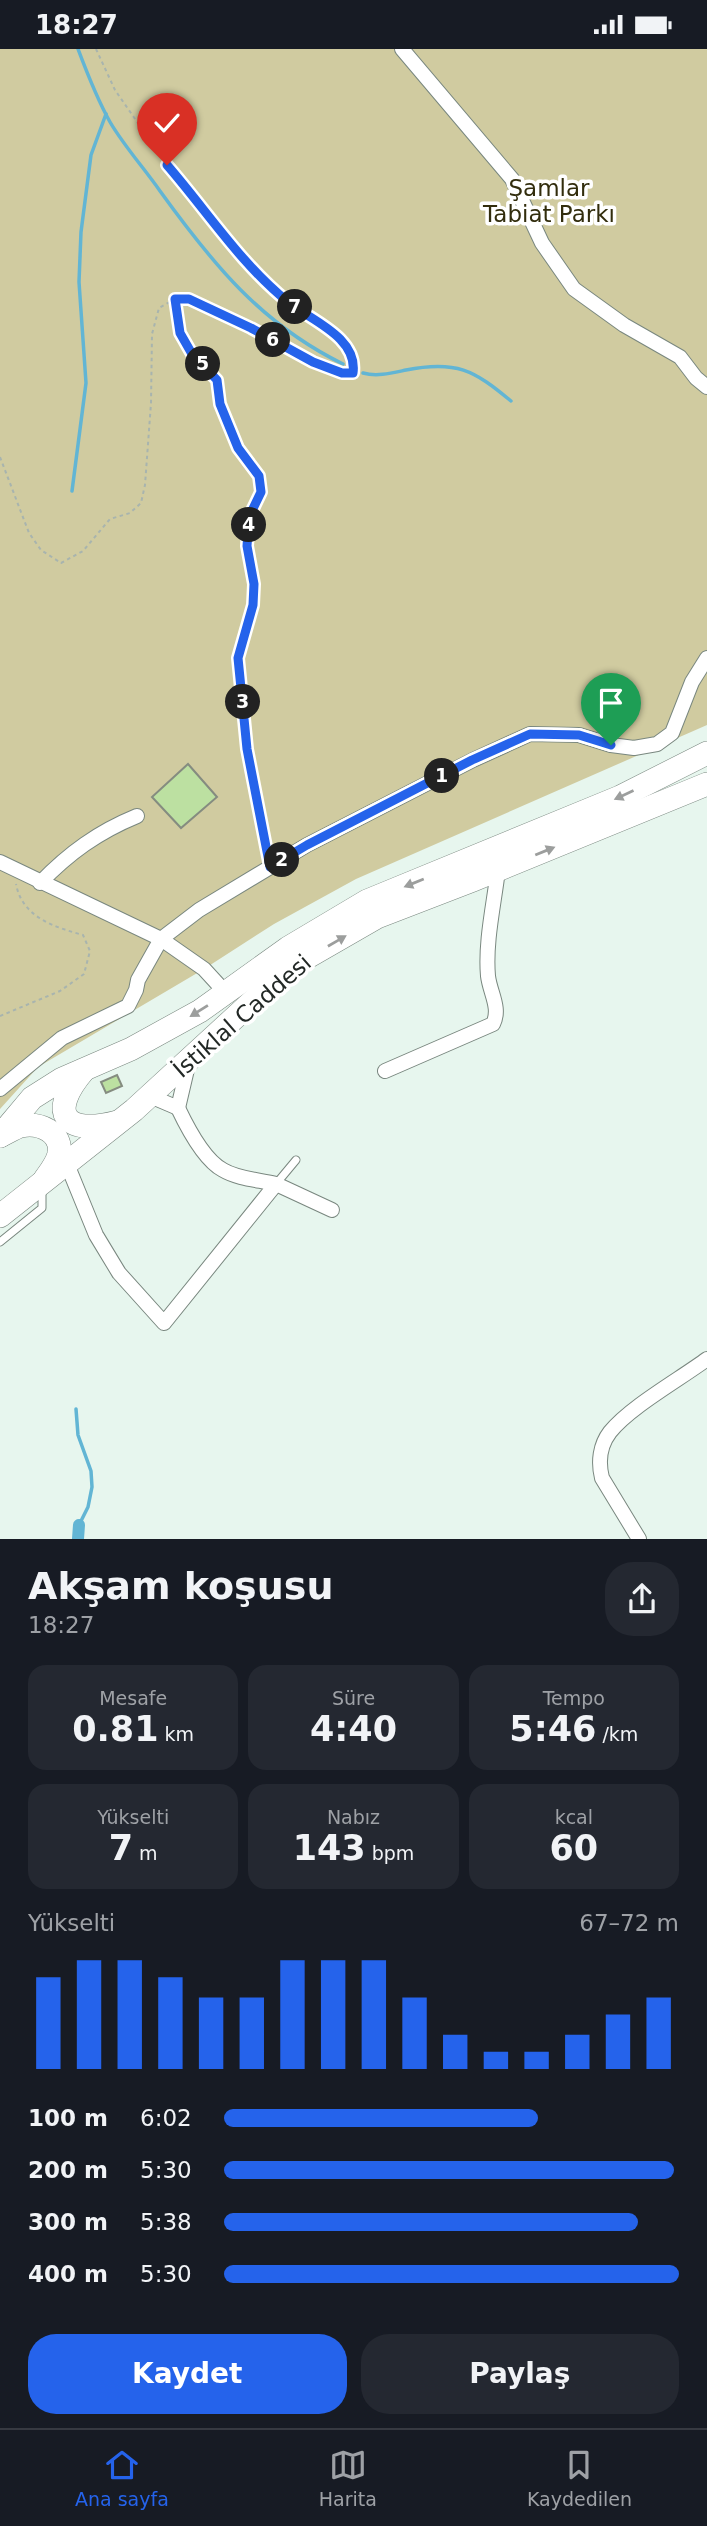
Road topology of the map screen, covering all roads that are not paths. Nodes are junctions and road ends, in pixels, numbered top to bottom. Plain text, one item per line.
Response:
1 (402, 49) edge
2 (707, 387) edge
3 (707, 658) edge
4 (707, 753) edge
5 (707, 784) edge
6 (136, 816) dead end
7 (0, 862) edge
8 (498, 870) junction
9 (40, 883) junction
10 (161, 939) junction
11 (226, 993) junction
12 (189, 1059) junction
13 (84, 1070) junction
14 (385, 1071) dead end
15 (0, 1089) edge
16 (150, 1095) junction
17 (178, 1108) junction
18 (120, 1121) junction
19 (0, 1136) edge
20 (296, 1160) dead end
21 (67, 1164) junction
22 (41, 1184) junction
23 (276, 1184) junction
24 (332, 1210) dead end
25 (0, 1216) edge
26 (0, 1242) edge
27 (707, 1359) edge
28 (639, 1539) edge

1 - 2 street
3 - 10 street
4 -> 11 main road, İstiklal Caddesi
8 -> 5 main road, İstiklal Caddesi
6 - 9 street
7 - 9 street
12 -> 8 main road, İstiklal Caddesi
8 - 14 street
9 - 10 street
10 - 11 street
10 - 15 street
11 -> 13 main road, İstiklal Caddesi
12 - 16 main road, İstiklal Caddesi
12 - 17 street
13 - 18 main road
13 - 19 main road, İstiklal Caddesi
16 - 17 street
16 - 18 main road, İstiklal Caddesi
17 - 23 street
18 - 21 main road, İstiklal Caddesi
19 - 22 main road
20 - 23 lane
21 - 22 main road, İstiklal Caddesi
21 - 23 street
22 - 25 main road, İstiklal Caddesi
22 - 26 lane
23 - 24 street
27 - 28 street

